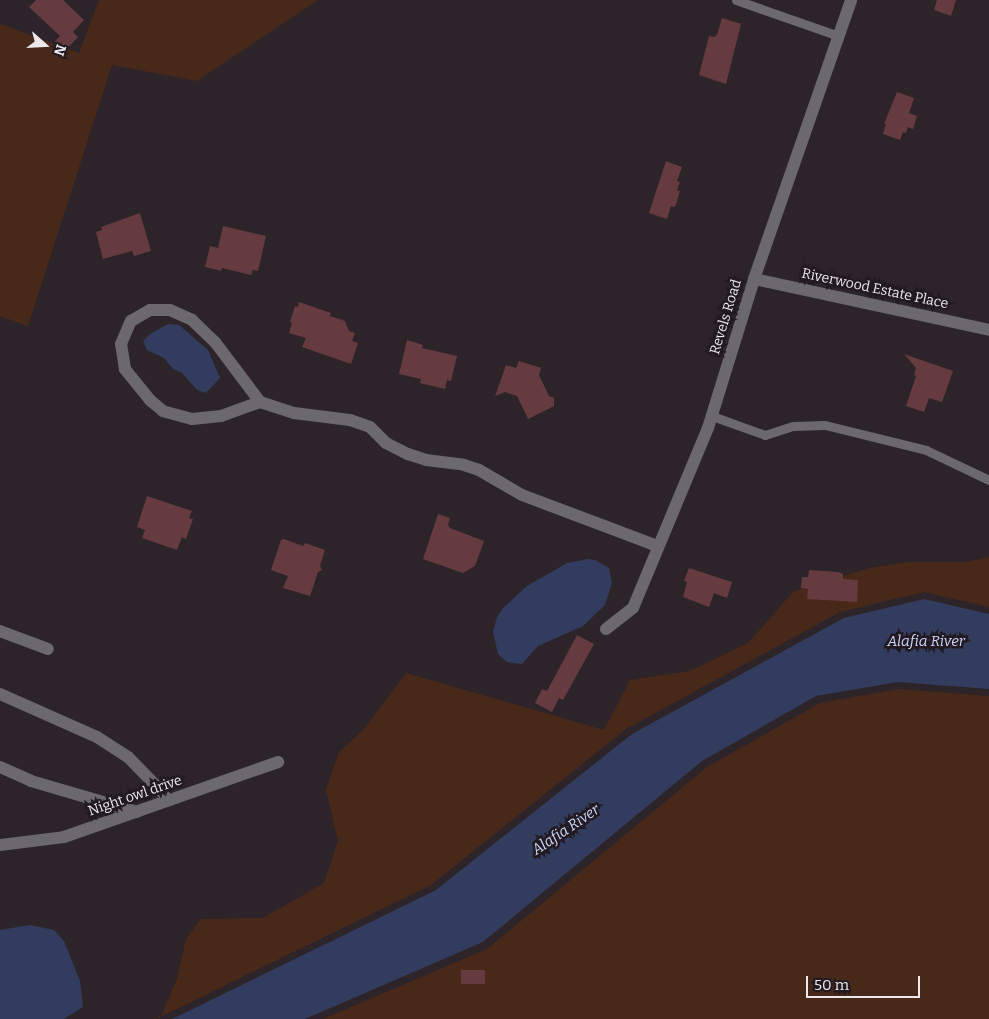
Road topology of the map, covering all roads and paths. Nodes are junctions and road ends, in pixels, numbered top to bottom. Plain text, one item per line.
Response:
1 (736, 0) edge
2 (851, 0) edge
3 (839, 36) junction
4 (754, 279) junction
5 (989, 330) edge
6 (260, 402) junction
7 (712, 416) junction
8 (989, 480) edge
9 (658, 546) junction
10 (606, 629) dead end
11 (0, 631) edge
12 (48, 649) dead end
13 (0, 694) edge
14 (278, 762) dead end
15 (0, 767) edge
16 (170, 800) junction
17 (137, 812) junction
18 (0, 845) edge

1 - 3 lane
2 - 3 street, Revels Road
3 - 4 street, Revels Road
4 - 5 street, Riverwood Estate Place
4 - 7 street, Revels Road
6 - 6 street
6 - 9 street
7 - 8 lane
7 - 9 street, Revels Road
9 - 10 street, Revels Road
11 - 12 street
13 - 16 street
14 - 16 street, Night owl drive
15 - 17 street
16 - 17 street, Night owl drive
17 - 18 street, Night owl drive

